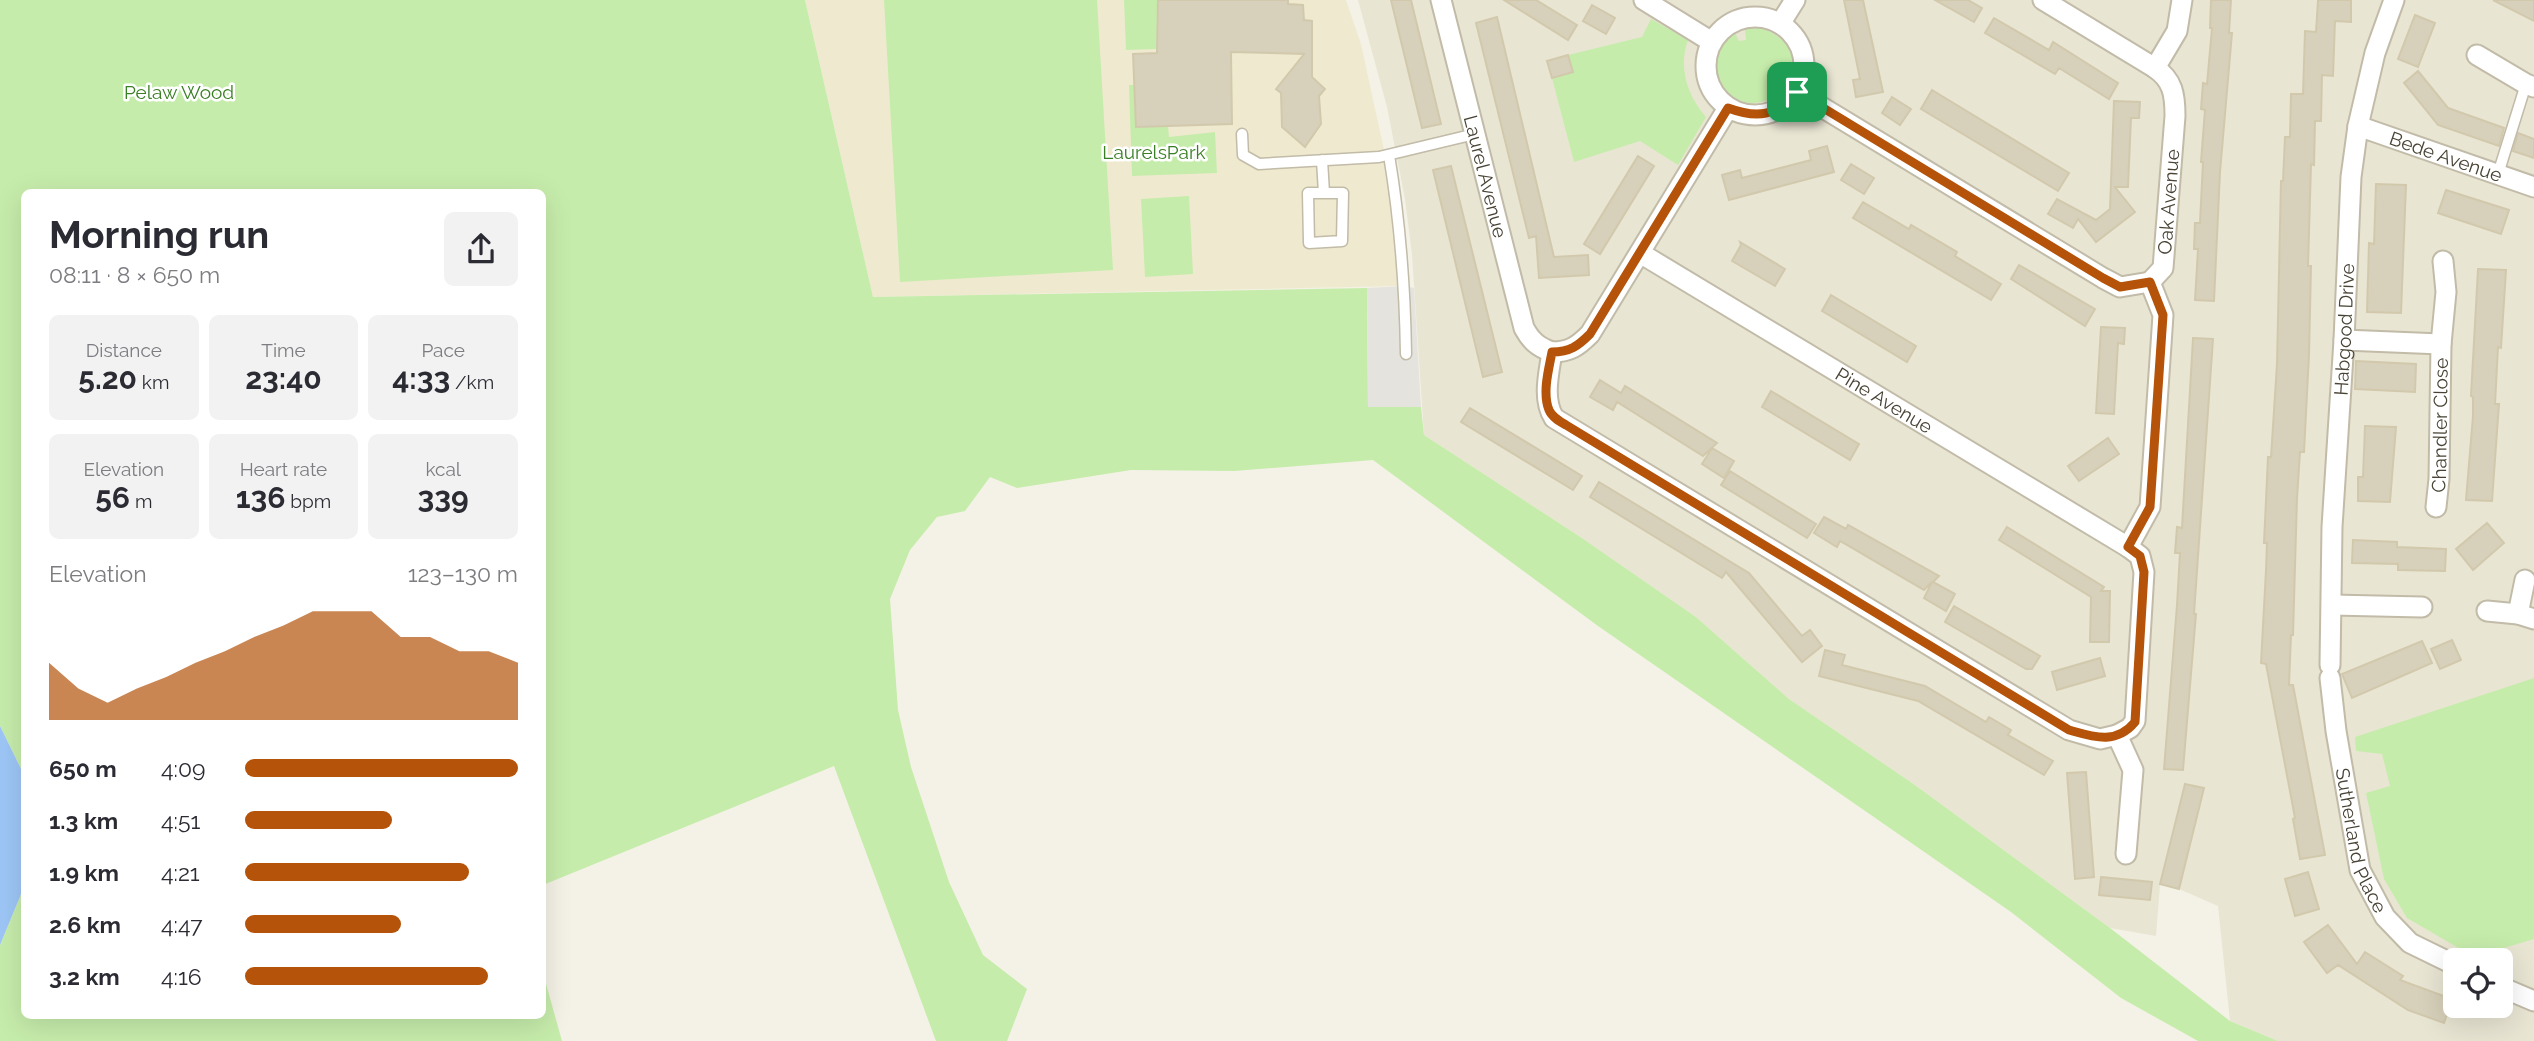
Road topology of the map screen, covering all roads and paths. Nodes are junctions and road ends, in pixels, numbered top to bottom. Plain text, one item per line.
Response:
1 (1441, 0) edge
2 (1644, 0) edge
3 (1795, 0) edge
4 (2043, 0) edge
5 (2182, 0) edge
6 (2394, 0) edge
7 (1780, 24) junction
8 (1712, 42) junction
9 (2477, 55) dead end
10 (2155, 68) junction
11 (2530, 86) edge
12 (1797, 92) junction
13 (1728, 108) junction
14 (2358, 126) junction
15 (1242, 134) dead end
16 (1475, 134) junction
17 (1389, 155) junction
18 (1322, 160) junction
19 (2498, 174) junction
20 (2534, 187) edge
21 (1324, 193) junction
22 (1640, 253) junction
23 (2443, 261) dead end
24 (2150, 282) junction
25 (2344, 340) junction
26 (2441, 344) junction
27 (1546, 349) junction
28 (1406, 354) dead end
29 (2436, 507) dead end
30 (2128, 547) junction
31 (2525, 580) dead end
32 (2332, 605) junction
33 (2422, 607) dead end
34 (2487, 611) dead end
35 (2526, 617) edge
36 (2330, 671) joint
37 (2117, 735) junction
38 (2126, 854) dead end
39 (2443, 959) edge
40 (2513, 992) edge
41 (2534, 1002) edge

1 - 16 street, Laurel Avenue
2 - 8 street
3 - 7 street
4 - 10 street, Oak Avenue
5 - 10 street
6 - 14 street, Habgood Drive
7 - 8 street
7 - 12 street
8 - 13 street
9 - 11 street
10 - 24 street, Oak Avenue
11 - 19 lane
12 - 13 street
12 - 24 street
13 - 22 street
14 - 19 street, Bede Avenue
14 - 25 street, Habgood Drive
15 - 18 lane
16 - 17 lane
16 - 27 street, Laurel Avenue
17 - 18 lane
17 - 28 lane
18 - 21 lane
19 - 20 street, Bede Avenue
21 - 21 lane
22 - 27 street
22 - 30 street, Pine Avenue
23 - 26 street, Chandler Close
24 - 30 street
25 - 26 street, Chandler Close
25 - 32 street, Habgood Drive
26 - 29 street, Chandler Close
27 - 37 street
30 - 37 street
31 - 35 street
32 - 33 street
32 - 36 street, Habgood Drive
34 - 35 street
36 - 39 street, Sutherland Place
37 - 38 street
40 - 41 street

